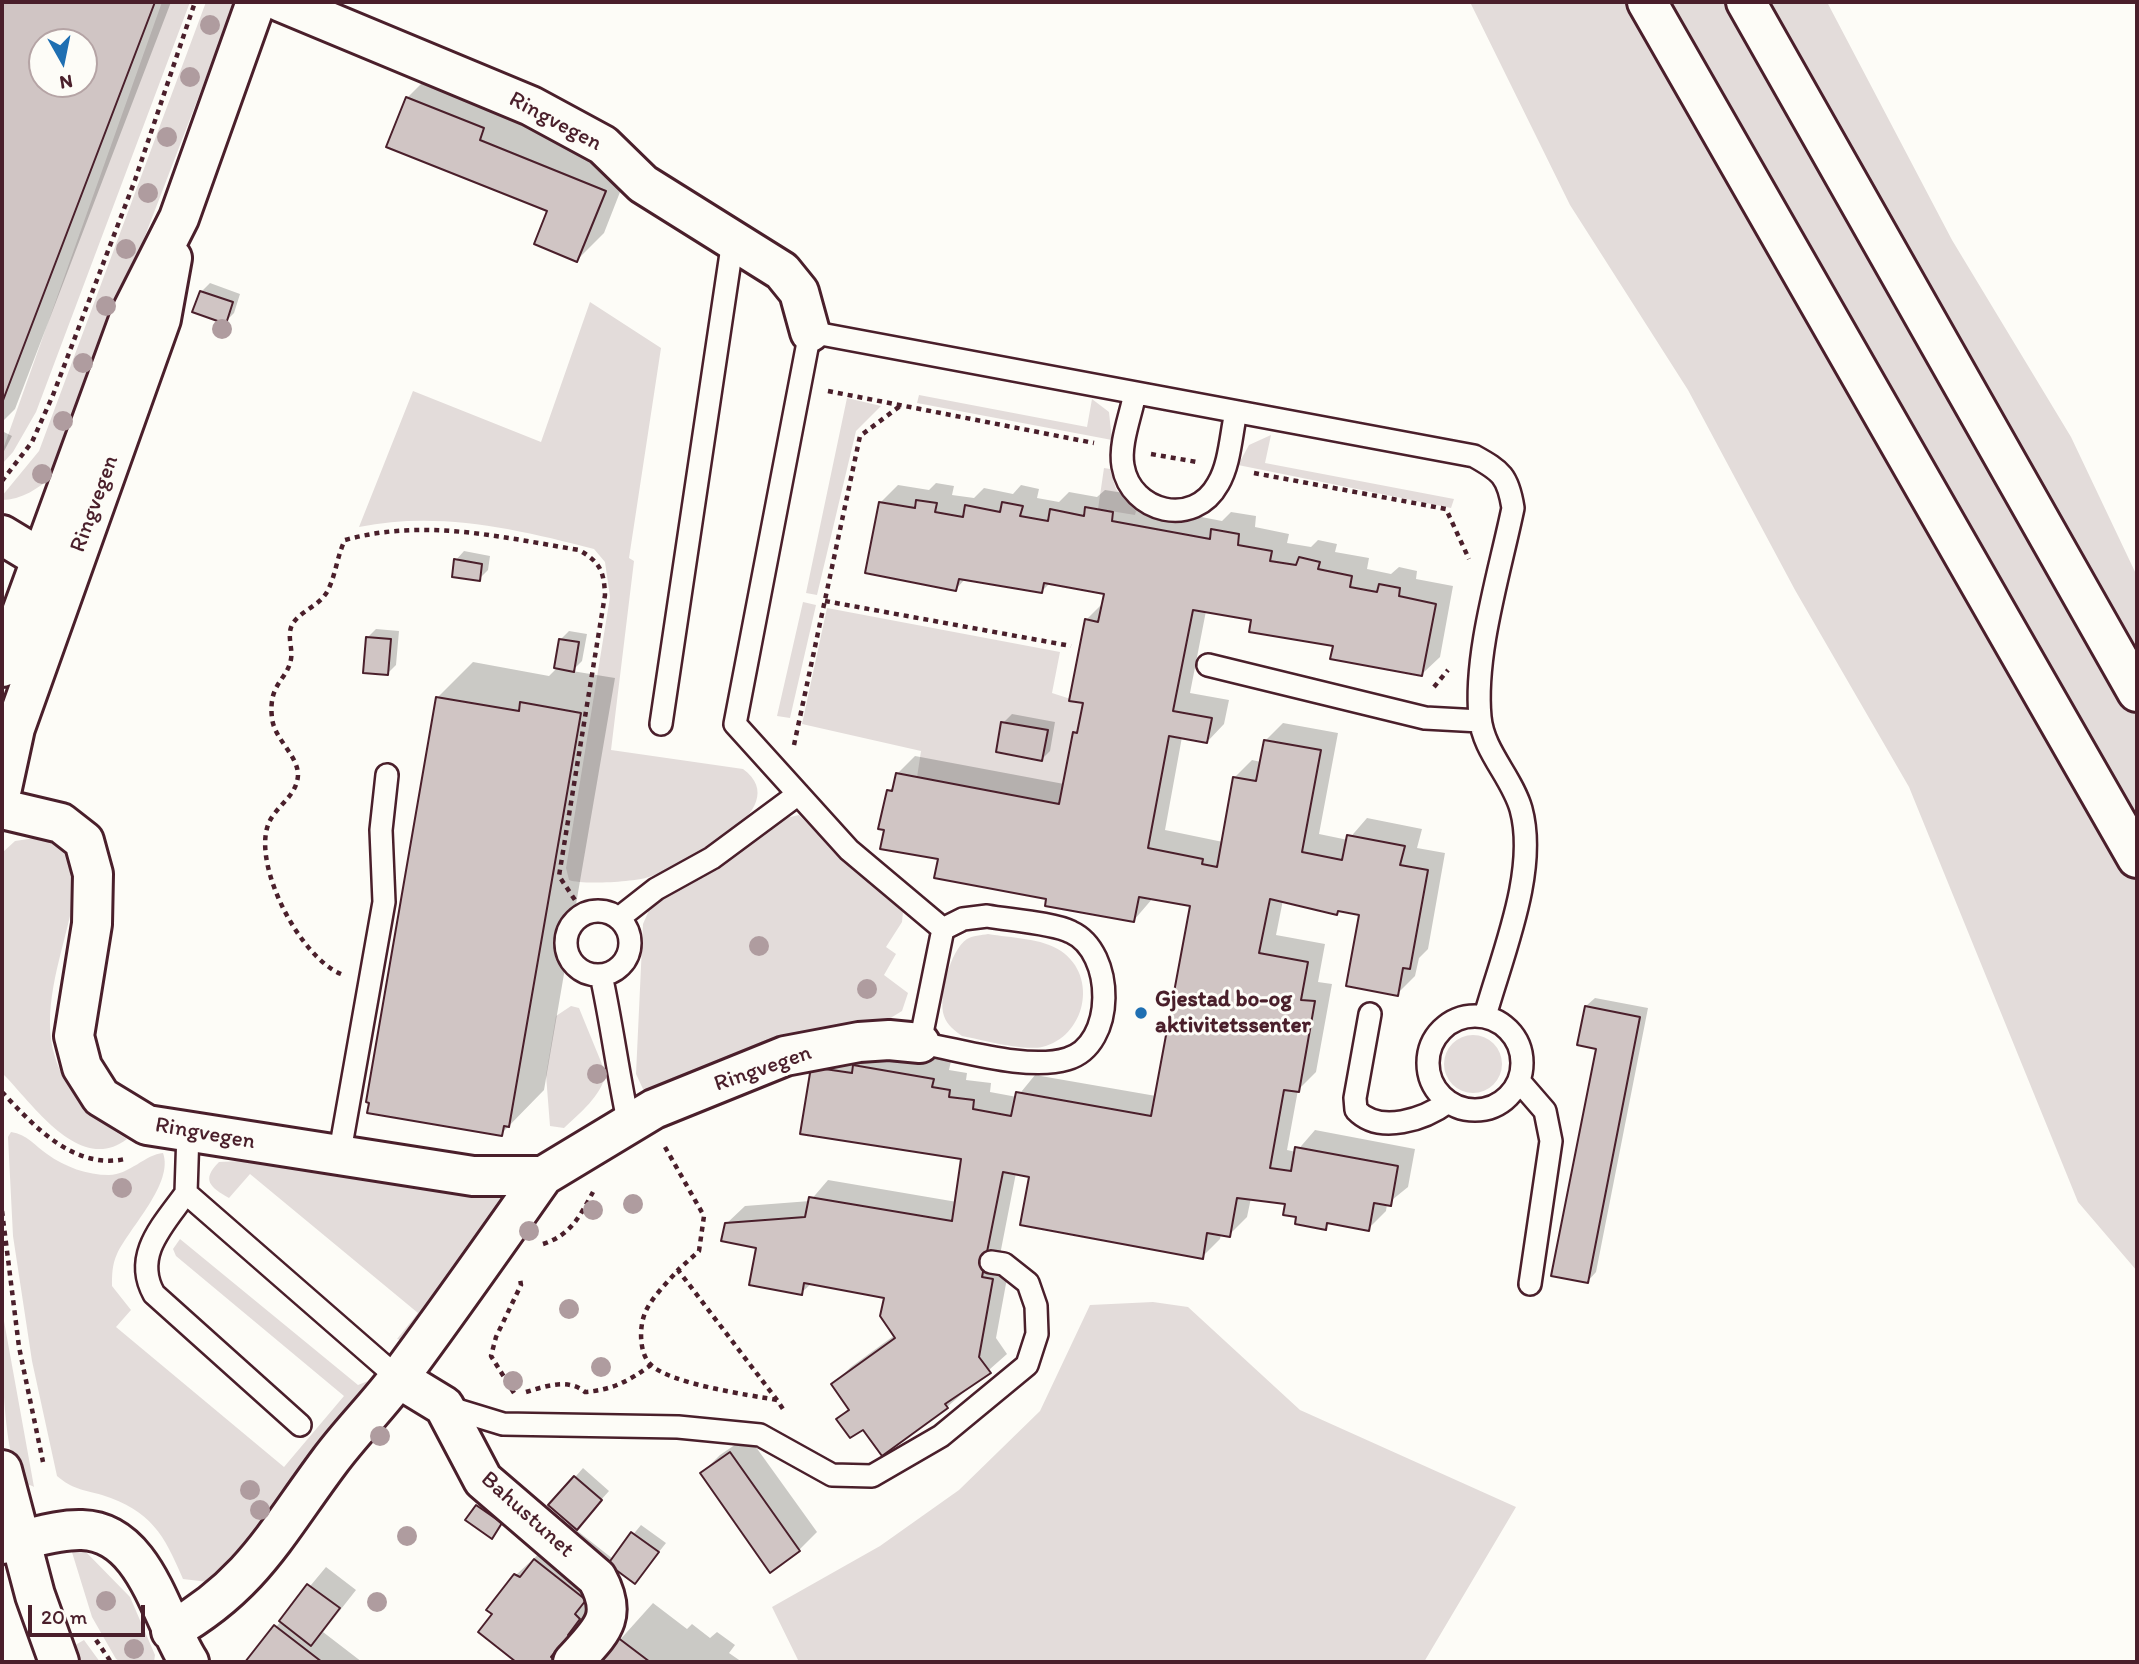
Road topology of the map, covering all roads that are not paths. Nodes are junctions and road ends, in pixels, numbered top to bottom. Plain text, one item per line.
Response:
1 (256, 2) edge
2 (281, 2) edge
3 (1647, 2) edge
4 (1746, 2) edge
5 (179, 218) junction
6 (733, 240) junction
7 (810, 332) junction
8 (1135, 393) junction
9 (1236, 412) junction
10 (2, 535) edge
11 (40, 558) junction
12 (1208, 665) dead end
13 (2, 667) edge
14 (2137, 692) edge
15 (1480, 721) junction
16 (661, 724) dead end
17 (387, 775) dead end
18 (2, 788) edge
19 (791, 789) junction
20 (2, 810) edge
21 (2137, 858) edge
22 (619, 918) junction
23 (943, 929) junction
24 (601, 975) junction
25 (1370, 1014) dead end
26 (1485, 1016) junction
27 (920, 1043) junction
28 (1519, 1081) junction
29 (1448, 1102) junction
30 (646, 1128) junction
31 (188, 1132) junction
32 (339, 1157) junction
33 (543, 1176) junction
34 (186, 1194) junction
35 (991, 1262) dead end
36 (1530, 1284) dead end
37 (398, 1378) junction
38 (444, 1406) junction
39 (300, 1425) dead end
40 (2, 1470) edge
41 (11, 1543) edge
42 (180, 1647) edge
43 (60, 1662) edge
44 (573, 1662) edge

1 - 5 main road, Ringvegen
2 - 6 main road, Ringvegen
3 - 21 main road
4 - 14 main road
5 - 11 main road, Ringvegen
5 - 18 main road, Ringvegen
6 - 7 main road, Ringvegen
6 - 16 lane
7 - 8 lane
7 - 19 lane
8 - 9 lane
8 - 9 lane
9 - 15 lane
10 - 11 main road
11 - 13 main road, Ringvegen
12 - 15 lane
15 - 26 lane
17 - 32 lane
19 - 22 lane
19 - 23 lane
20 - 31 main road, Ringvegen
22 - 24 lane
22 - 24 lane
23 - 27 lane
23 - 27 lane
24 - 30 lane
25 - 29 lane
26 - 28 lane
26 - 29 lane
27 - 30 main road, Ringvegen
28 - 29 lane
28 - 36 lane
30 - 33 main road, Ringvegen
31 - 32 main road, Ringvegen
31 - 34 lane
32 - 33 main road, Ringvegen
33 - 37 main road, Ringvegen
34 - 37 lane
34 - 39 lane
35 - 38 lane
37 - 38 main road
37 - 42 main road, Ringvegen
38 - 44 main road, Bahustunet
40 - 41 main road
41 - 42 main road
41 - 43 main road

